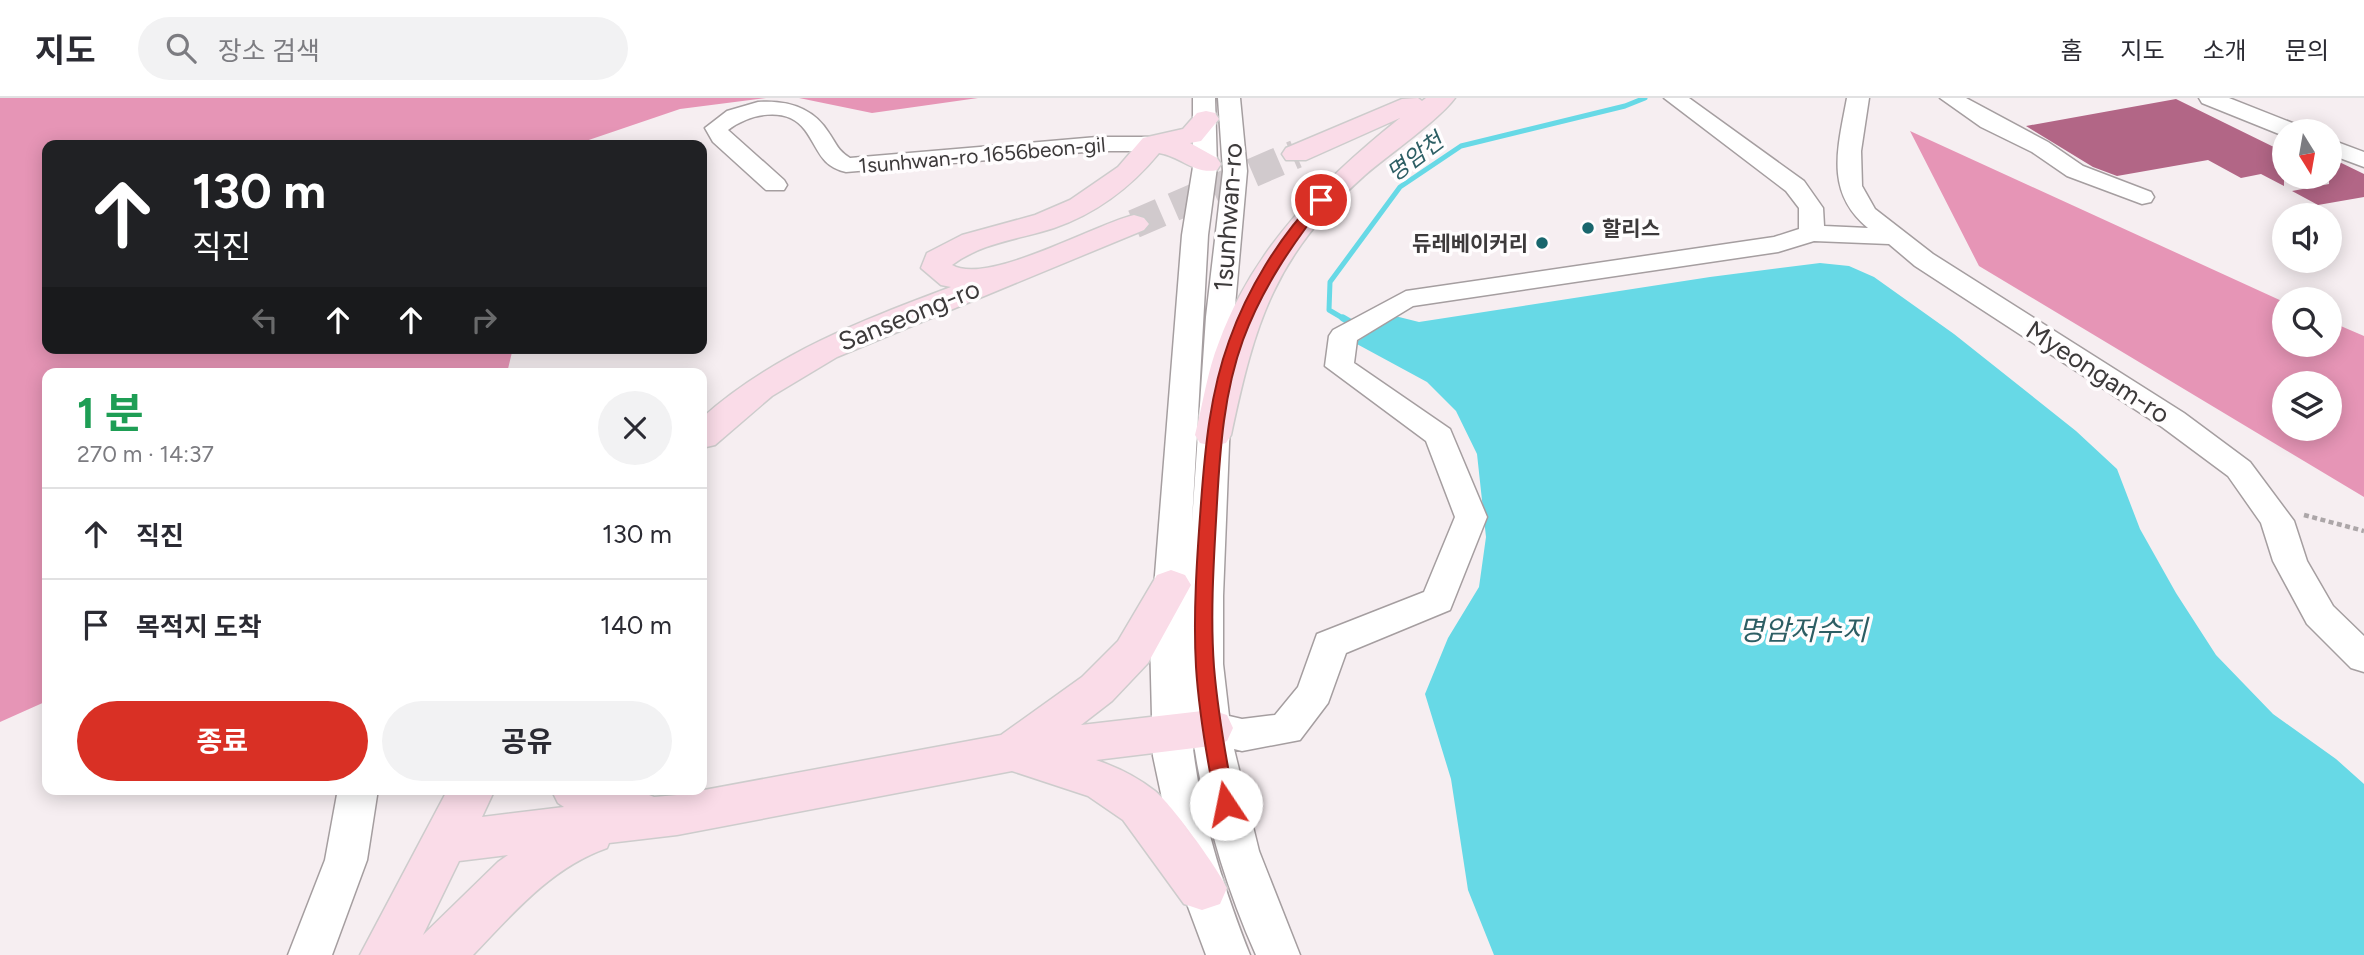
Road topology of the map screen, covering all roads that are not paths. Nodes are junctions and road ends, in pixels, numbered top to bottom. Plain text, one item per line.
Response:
1 (1425, 98) edge
2 (1442, 98) edge
3 (1675, 98) edge
4 (1858, 98) edge
5 (1951, 98) edge
6 (2210, 98) edge
7 (1213, 105) edge
8 (2272, 123) edge
9 (1152, 144) junction
10 (2342, 151) edge
11 (1296, 154) tunnel mouth
12 (2364, 160) edge
13 (1207, 164) junction
14 (775, 186) dead end
15 (2142, 197) dead end
16 (1134, 224) tunnel mouth
17 (1812, 233) junction
18 (1893, 237) junction
19 (1026, 268) junction
20 (707, 432) edge
21 (1213, 435) junction
22 (1171, 585) junction
23 (2364, 658) edge
24 (1192, 731) junction
25 (1012, 752) junction
26 (357, 795) edge
27 (469, 795) edge
28 (583, 795) edge
29 (677, 815) junction
30 (443, 842) junction
31 (1202, 888) junction
32 (310, 955) edge
33 (386, 955) edge
34 (438, 955) edge
35 (1228, 955) edge
36 (1278, 955) edge

1 - 11 main road
2 - 21 main road
3 - 17 street
4 - 18 street, Myeongam-ro
5 - 15 street
6 - 8 street
7 - 9 main road
7 - 13 street, 1sunhwan-ro
7 - 21 street, 1sunhwan-ro
9 - 13 main road
9 - 14 street, 1sunhwan-ro 1656beon-gil
9 - 19 main road
10 - 12 street
13 - 22 street, 1sunhwan-ro
16 - 19 main road, Sanseong-ro
17 - 18 street
17 - 24 street
18 - 23 street, Myeongam-ro
19 - 20 main road, Sanseong-ro
21 - 24 street, 1sunhwan-ro
22 - 24 street, 1sunhwan-ro
22 - 25 main road
24 - 25 main road
24 - 31 street, 1sunhwan-ro
24 - 36 street, 1sunhwan-ro
25 - 29 main road
25 - 31 main road
26 - 32 street
27 - 30 main road
28 - 29 main road
29 - 30 main road
29 - 34 main road
30 - 33 main road
31 - 35 street, 1sunhwan-ro

